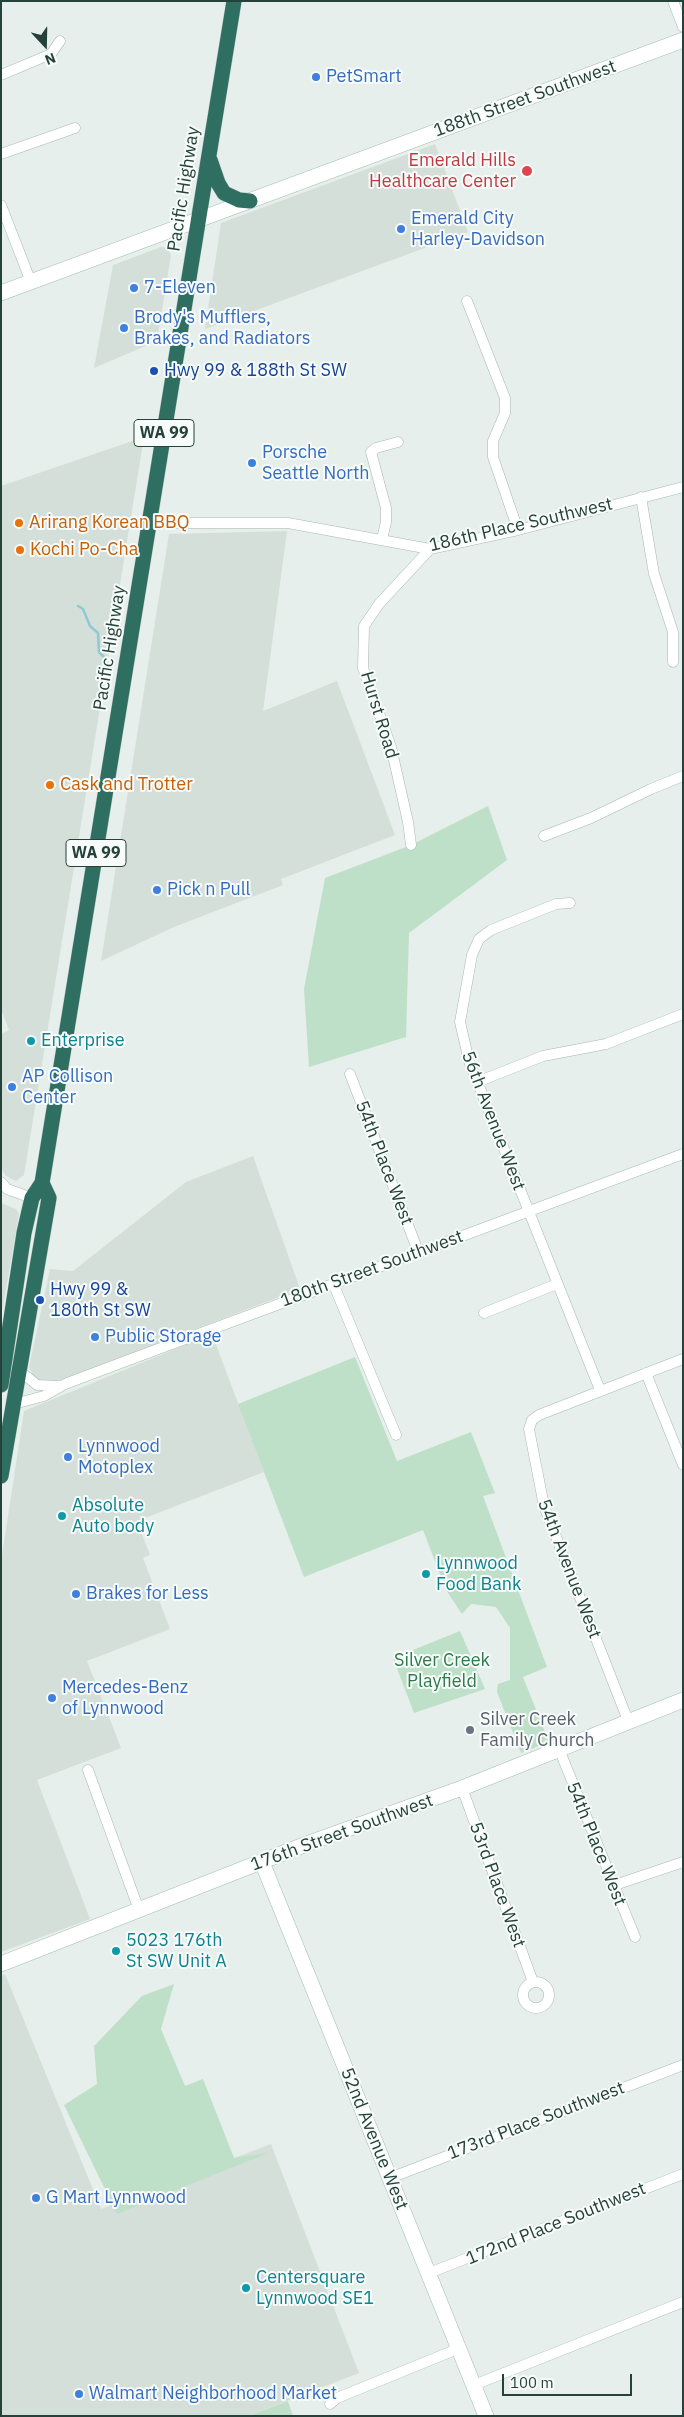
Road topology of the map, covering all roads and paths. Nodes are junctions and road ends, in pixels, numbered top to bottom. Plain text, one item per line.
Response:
1 (234, 1) edge
2 (673, 1) edge
3 (683, 27) edge
4 (683, 40) edge
5 (60, 41) dead end
6 (1, 75) edge
7 (75, 128) dead end
8 (1, 154) edge
9 (209, 157) junction
10 (250, 201) junction
11 (1, 204) edge
12 (198, 220) junction
13 (31, 282) junction
14 (1, 293) edge
15 (467, 301) dead end
16 (398, 442) dead end
17 (683, 487) edge
18 (641, 497) junction
19 (149, 523) junction
20 (518, 530) junction
21 (382, 539) junction
22 (430, 549) junction
23 (673, 662) dead end
24 (683, 776) edge
25 (544, 836) dead end
26 (411, 845) dead end
27 (570, 903) dead end
28 (683, 1014) edge
29 (350, 1074) dead end
30 (477, 1082) junction
31 (683, 1154) edge
32 (1, 1182) edge
33 (42, 1183) junction
34 (32, 1198) junction
35 (529, 1212) junction
36 (44, 1230) junction
37 (418, 1251) junction
38 (333, 1283) junction
39 (557, 1284) junction
40 (484, 1313) dead end
41 (10, 1334) junction
42 (683, 1360) edge
43 (20, 1371) junction
44 (646, 1373) junction
45 (1, 1385) edge
46 (62, 1386) junction
47 (600, 1390) junction
48 (14, 1404) junction
49 (1, 1420) edge
50 (1, 1434) edge
51 (396, 1435) dead end
52 (1, 1441) edge
53 (5, 1457) junction
54 (683, 1465) edge
55 (1, 1476) edge
56 (683, 1700) edge
57 (628, 1722) junction
58 (559, 1749) junction
59 (88, 1770) dead end
60 (462, 1788) junction
61 (262, 1862) junction
62 (683, 1862) edge
63 (612, 1886) junction
64 (140, 1910) junction
65 (635, 1938) dead end
66 (1, 1964) edge
67 (533, 1982) dead end
68 (683, 2065) edge
69 (683, 2174) edge
70 (390, 2178) junction
71 (429, 2274) junction
72 (683, 2302) edge
73 (460, 2348) junction
74 (474, 2385) junction
75 (330, 2404) dead end
76 (486, 2416) edge

1 - 9 highway, Pacific Highway / WA 99
2 - 3 street
4 - 10 street, 188th Street Southwest
5 - 6 street
7 - 8 street
9 - 10 highway
9 - 12 highway, Pacific Highway / WA 99
10 - 12 street, 188th Street Southwest
11 - 13 street
12 - 13 street, 188th Street Southwest
12 - 19 highway, Pacific Highway / WA 99
13 - 14 street, 188th Street Southwest
15 - 20 street
16 - 21 street
17 - 18 street, 186th Place Southwest
18 - 20 street, 186th Place Southwest
18 - 23 street
19 - 21 street, 186th Place Southwest
19 - 33 highway, Pacific Highway / WA 99
20 - 22 street, 186th Place Southwest
21 - 22 street, 186th Place Southwest
22 - 26 street, Hurst Road
24 - 25 street
27 - 30 street, 56th Avenue West
28 - 30 street
29 - 37 street, 54th Place West
30 - 35 street, 56th Avenue West
31 - 35 street, 180th Street Southwest
32 - 34 street
33 - 34 highway, Pacific Highway / WA 99
33 - 36 highway, Pacific Highway / WA 99
34 - 36 highway
34 - 41 highway, Pacific Highway / WA 99
35 - 37 street, 180th Street Southwest
35 - 39 street, 56th Avenue West
36 - 43 highway, Pacific Highway / WA 99
37 - 38 street, 180th Street Southwest
38 - 46 street, 180th Street Southwest
38 - 51 street
39 - 40 street
39 - 47 street, 56th Avenue West
41 - 45 highway, Pacific Highway / WA 99
41 - 48 highway
42 - 44 street
43 - 46 street
43 - 48 highway, Pacific Highway / WA 99
44 - 47 street
44 - 54 street
46 - 48 street, 180th Street Southwest
47 - 57 street, 54th Avenue West
48 - 53 highway, Pacific Highway / WA 99
49 - 50 highway
52 - 53 highway
53 - 55 highway, Pacific Highway / WA 99
56 - 57 street, 176th Street Southwest
57 - 58 street, 176th Street Southwest
58 - 60 street, 176th Street Southwest
58 - 63 street, 54th Place West
59 - 64 street
60 - 61 street, 176th Street Southwest
60 - 67 street, 53rd Place West
61 - 64 street, 176th Street Southwest
61 - 70 street, 52nd Avenue West
62 - 63 street
63 - 65 street, 54th Place West
64 - 66 street, 176th Street Southwest
68 - 70 street, 173rd Place Southwest
69 - 71 street, 172nd Place Southwest
70 - 71 street, 52nd Avenue West
71 - 73 street, 52nd Avenue West
72 - 74 street
73 - 74 street, 52nd Avenue West
73 - 75 street
74 - 76 street, 52nd Avenue West

